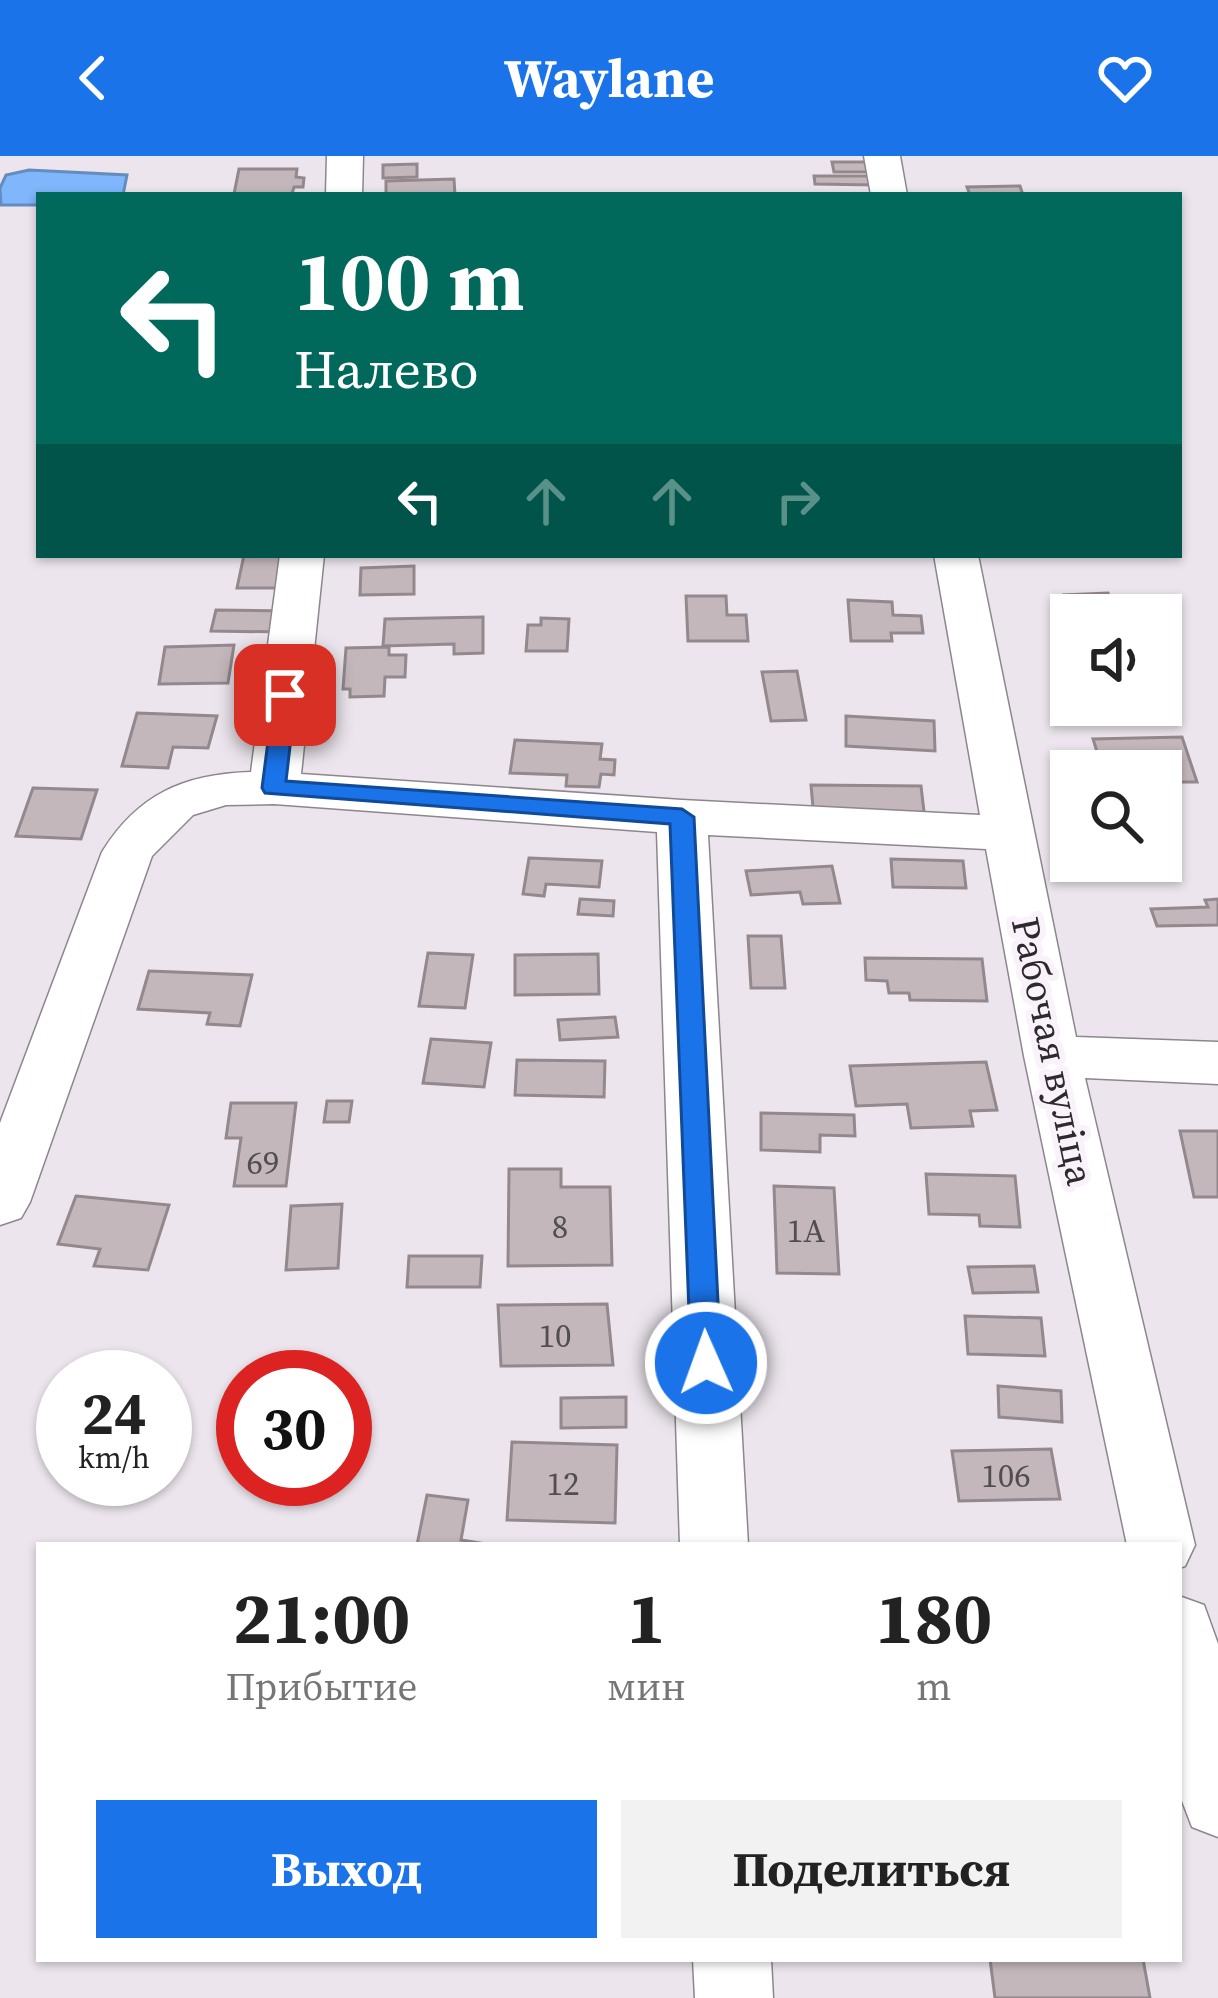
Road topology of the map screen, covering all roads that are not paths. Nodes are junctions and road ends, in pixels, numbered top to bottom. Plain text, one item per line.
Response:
1 (346, 156) edge
2 (882, 156) edge
3 (344, 192) edge
4 (888, 192) edge
5 (302, 558) edge
6 (957, 558) edge
7 (274, 788) junction
8 (682, 817) junction
9 (1009, 833) junction
10 (1052, 1056) junction
11 (1218, 1063) edge
12 (0, 1202) edge
13 (714, 1542) edge
14 (1160, 1542) edge
15 (1182, 1640) edge
16 (1218, 1802) edge
17 (732, 1962) edge
18 (734, 1998) edge

1 - 3 street
2 - 4 street
5 - 7 street
6 - 9 street, Рабочая вуліца
7 - 8 street
7 - 12 street
8 - 9 street
8 - 13 street
9 - 10 street, Рабочая вуліца
10 - 11 street
10 - 14 street, Рабочая вуліца
15 - 16 street
17 - 18 street

